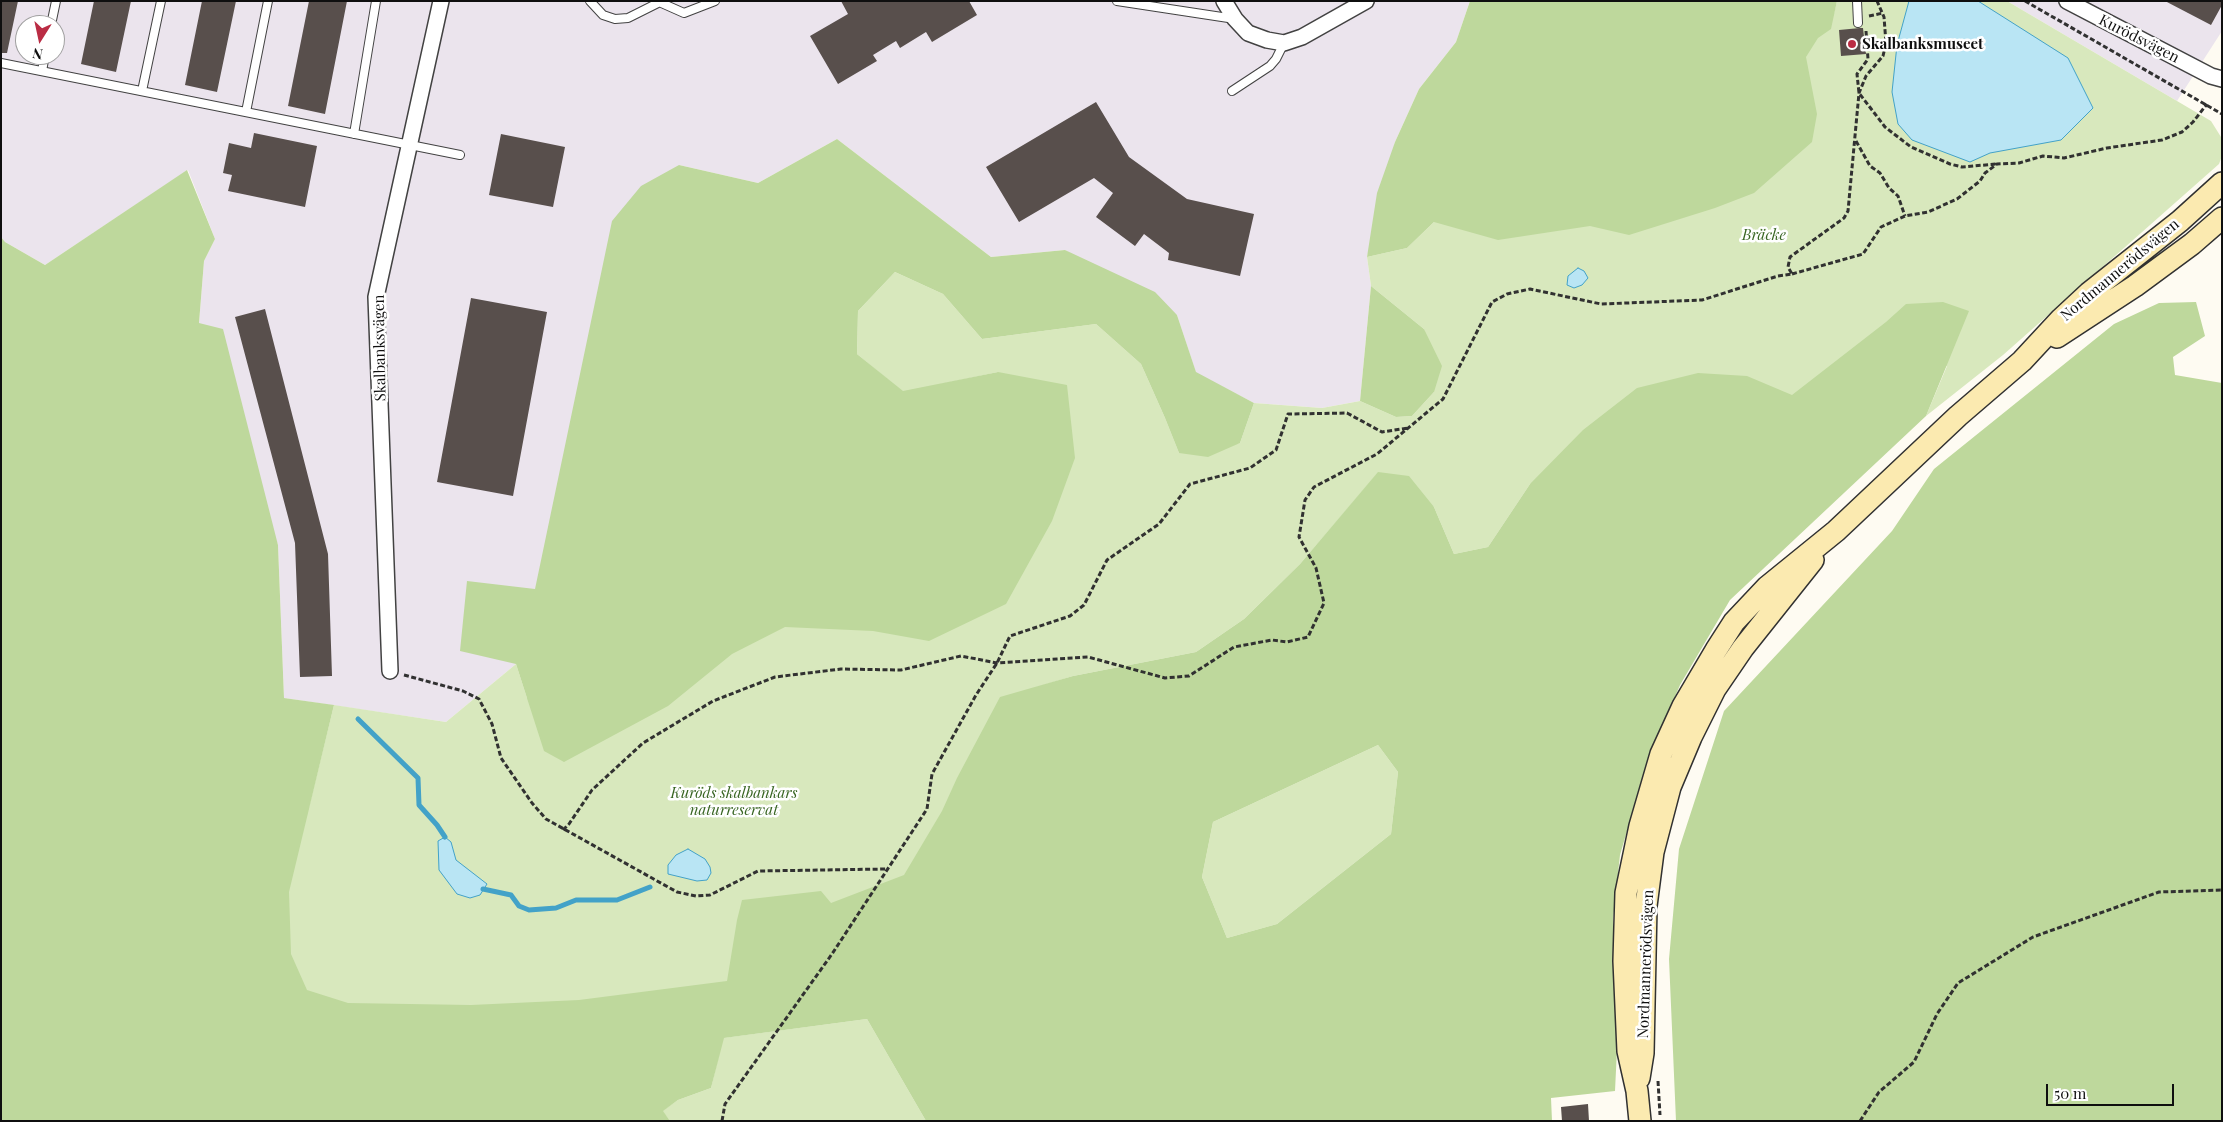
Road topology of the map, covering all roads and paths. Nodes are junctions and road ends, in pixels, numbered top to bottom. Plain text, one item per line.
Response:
1 (56, 1) edge
2 (161, 1) edge
3 (268, 1) edge
4 (376, 1) edge
5 (441, 1) edge
6 (590, 1) edge
7 (715, 1) edge
8 (1116, 1) edge
9 (1224, 1) edge
10 (1366, 1) edge
11 (1857, 1) edge
12 (1877, 1) edge
13 (2025, 1) edge
14 (2067, 1) edge
15 (657, 2) edge
16 (53, 15) edge
17 (1235, 19) junction
18 (1858, 23) joint
19 (1284, 43) junction
20 (1, 63) edge
21 (44, 65) edge
22 (42, 71) junction
23 (2218, 80) edge
24 (142, 91) junction
25 (1232, 91) dead end
26 (1859, 93) junction
27 (2207, 104) junction
28 (246, 112) junction
29 (2222, 114) edge
30 (354, 134) junction
31 (1855, 140) junction
32 (410, 145) junction
33 (460, 155) dead end
34 (1997, 164) junction
35 (2222, 183) edge
36 (1905, 216) junction
37 (2222, 218) edge
38 (1792, 274) junction
39 (2022, 361) junction
40 (1408, 428) junction
41 (997, 663) junction
42 (390, 671) joint
43 (563, 830) junction
44 (886, 869) junction
45 (2222, 890) edge
46 (1658, 1076) dead end
47 (722, 1121) edge
48 (1640, 1121) edge
49 (1661, 1121) edge
50 (1860, 1121) edge

1 - 16 lane
2 - 24 lane
3 - 28 lane
4 - 30 lane
5 - 32 street, Skalbanksvägen
6 - 15 lane
7 - 15 lane
8 - 17 lane
9 - 17 street
10 - 19 street
11 - 18 lane
12 - 26 path
13 - 27 path
14 - 23 street, Kurödsvägen
17 - 19 street
18 - 26 path
19 - 25 lane
20 - 22 lane
21 - 22 lane
22 - 24 lane
24 - 28 lane
26 - 31 path
26 - 34 path
27 - 29 path
27 - 34 path
28 - 30 lane
30 - 32 lane
31 - 36 path
31 - 38 path
32 - 33 lane
32 - 42 street, Skalbanksvägen
34 - 36 path
35 - 39 main road, Nordmannerödsvägen
36 - 38 path
37 - 39 main road, Nordmannerödsvägen
38 - 40 path
39 - 48 main road, Nordmannerödsvägen
40 - 41 path
40 - 41 path
41 - 43 path
41 - 44 path
42 - 43 path
43 - 44 path
44 - 47 path
45 - 50 path
46 - 49 path

